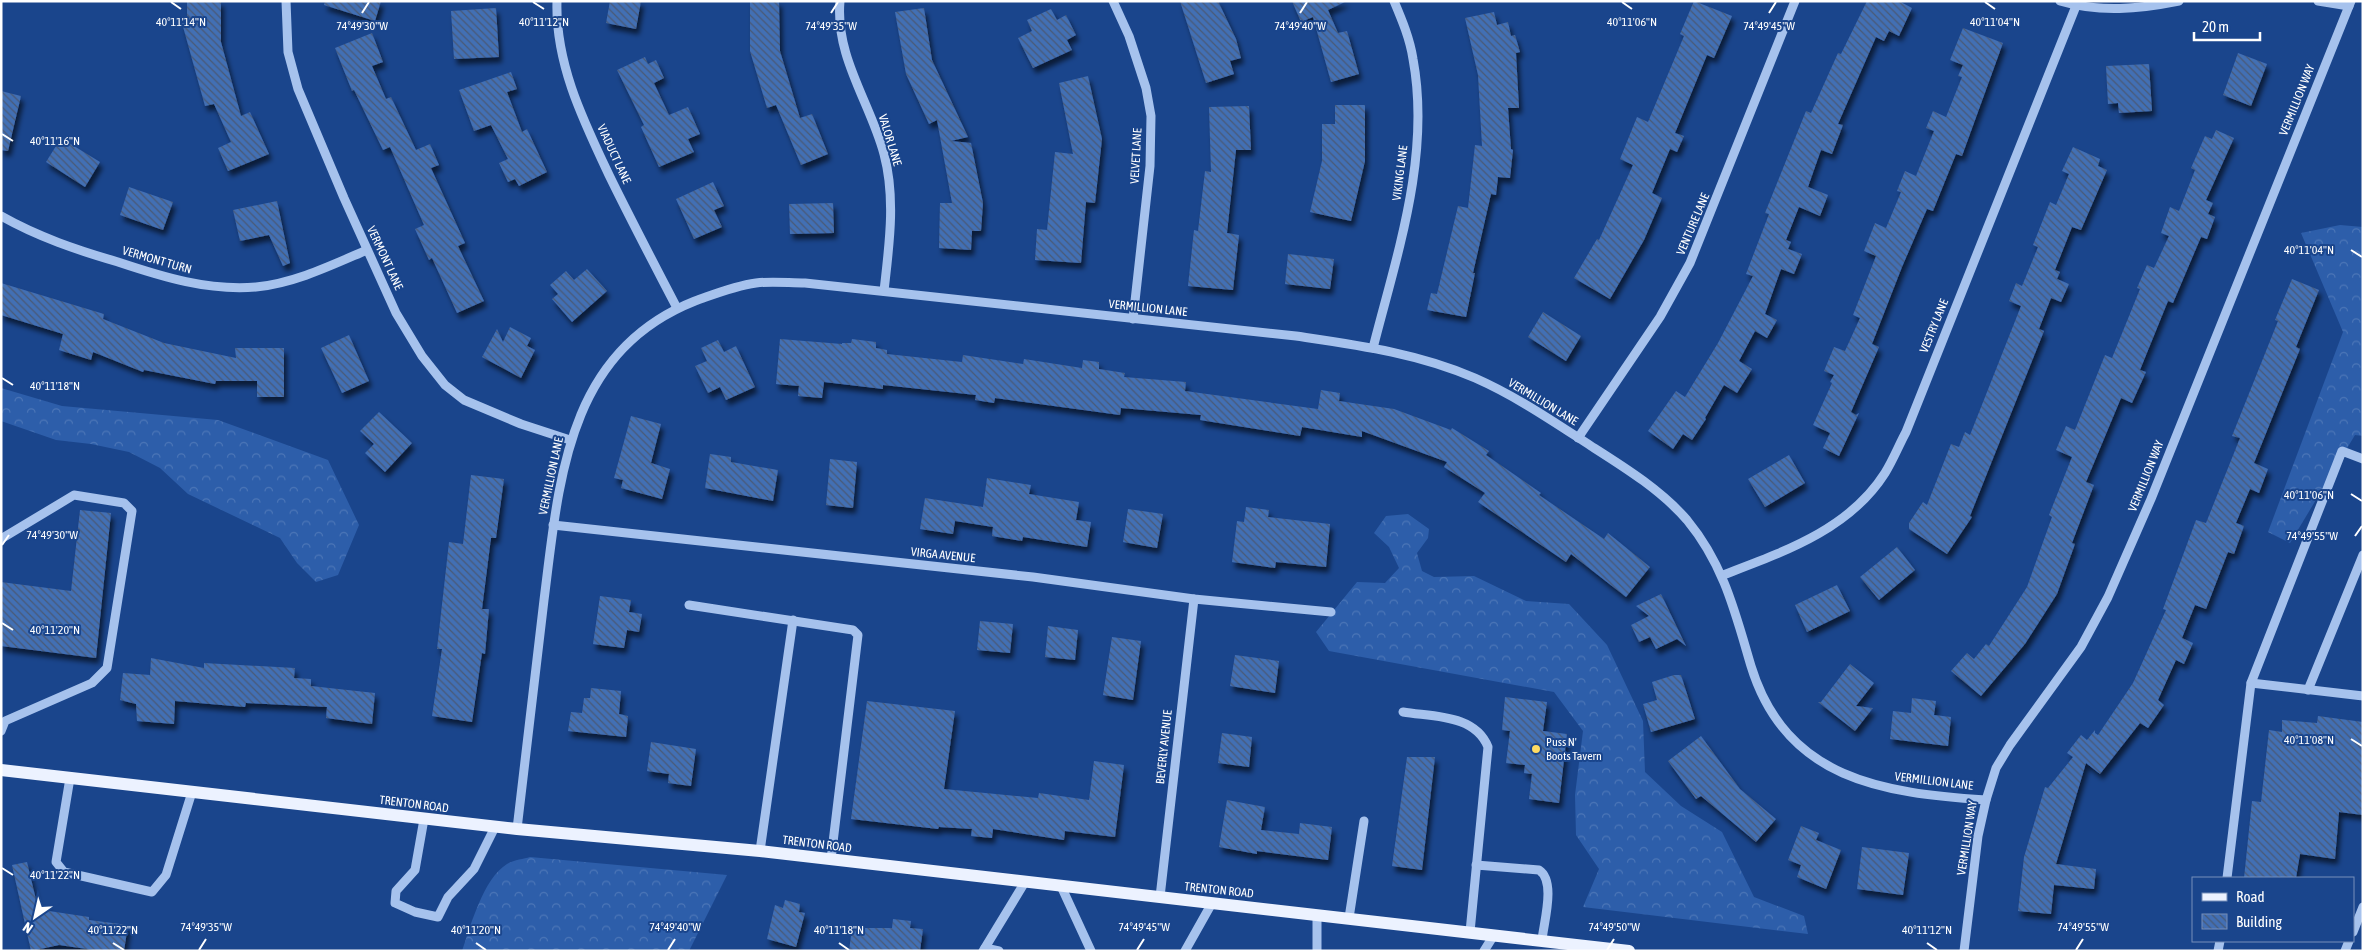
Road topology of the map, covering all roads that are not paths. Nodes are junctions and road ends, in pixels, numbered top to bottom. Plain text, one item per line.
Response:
1 (286, 1) edge
2 (557, 1) edge
3 (840, 1) edge
4 (1113, 1) edge
5 (1394, 1) edge
6 (1795, 1) edge
7 (2060, 1) edge
8 (2179, 1) edge
9 (2318, 1) edge
10 (2350, 4) edge
11 (2076, 6) junction
12 (1, 216) edge
13 (368, 250) junction
14 (884, 291) junction
15 (677, 308) junction
16 (1133, 318) junction
17 (1374, 348) junction
18 (1578, 438) junction
19 (570, 440) junction
20 (2363, 459) edge
21 (553, 525) junction
22 (1, 539) edge
23 (2363, 555) edge
24 (1723, 575) junction
25 (1194, 599) junction
26 (689, 605) dead end
27 (1331, 612) dead end
28 (793, 620) junction
29 (2252, 683) junction
30 (2308, 690) junction
31 (2363, 696) edge
32 (1403, 712) dead end
33 (3, 719) edge
34 (1, 731) edge
35 (1, 770) edge
36 (70, 778) junction
37 (192, 792) junction
38 (1986, 800) junction
39 (424, 819) junction
40 (1364, 821) dead end
41 (495, 827) junction
42 (517, 829) junction
43 (760, 851) junction
44 (831, 859) junction
45 (1476, 865) junction
46 (2227, 877) edge
47 (1025, 882) junction
48 (1061, 886) junction
49 (1160, 897) junction
50 (1212, 903) junction
51 (2363, 907) edge
52 (1317, 915) junction
53 (1349, 918) junction
54 (2354, 930) edge
55 (1470, 932) junction
56 (1494, 934) junction
57 (1542, 940) junction
58 (984, 949) edge
59 (999, 951) edge
60 (1091, 951) edge
61 (1185, 951) edge
62 (1316, 951) edge
63 (1484, 951) edge
64 (1629, 951) edge
65 (1964, 951) edge

1 - 13 street, VERMONT LANE
2 - 15 street, VIADUCT LANE
3 - 14 street, VALOR LANE
4 - 16 street, VELVET LANE
5 - 17 street, VIKING LANE
6 - 18 street, VENTURE LANE
7 - 11 street
8 - 11 street
9 - 10 street
10 - 38 street, VERMILLION WAY
11 - 24 street, VESTRY LANE
12 - 13 street, VERMONT TURN
13 - 19 street, VERMONT LANE
14 - 15 street, VERMILLION LANE
14 - 16 street, VERMILLION LANE
15 - 19 street, VERMILLION LANE
16 - 17 street, VERMILLION LANE
17 - 18 street, VERMILLION LANE
18 - 24 street, VERMILLION LANE
19 - 21 street, VERMILLION LANE
20 - 29 street
21 - 25 street, VIRGA AVENUE
21 - 42 street, VERMILLION LANE
22 - 33 street
23 - 30 street
24 - 38 street, VERMILLION LANE
25 - 27 street, VIRGA AVENUE
25 - 49 street, BEVERLY AVENUE
26 - 28 street
28 - 43 street
28 - 44 street
29 - 30 street
29 - 46 street
30 - 31 street
32 - 45 street
33 - 34 street
35 - 36 main road, TRENTON ROAD
36 - 37 main road, TRENTON ROAD
36 - 37 street
37 - 39 main road, TRENTON ROAD
38 - 65 street, VERMILLION WAY
39 - 41 main road, TRENTON ROAD
39 - 41 street
40 - 53 street
41 - 42 main road, TRENTON ROAD
42 - 43 main road, TRENTON ROAD
43 - 44 main road, TRENTON ROAD
44 - 47 main road, TRENTON ROAD
45 - 55 street
45 - 57 street
47 - 48 main road, TRENTON ROAD
47 - 58 street
48 - 49 main road, TRENTON ROAD
48 - 60 street
49 - 50 main road, TRENTON ROAD
50 - 52 main road, TRENTON ROAD
50 - 61 street
51 - 54 street
52 - 53 main road, TRENTON ROAD
52 - 62 street
53 - 55 main road, TRENTON ROAD
55 - 56 main road, TRENTON ROAD
56 - 57 main road, TRENTON ROAD
56 - 63 street
57 - 64 main road, TRENTON ROAD
58 - 59 street

